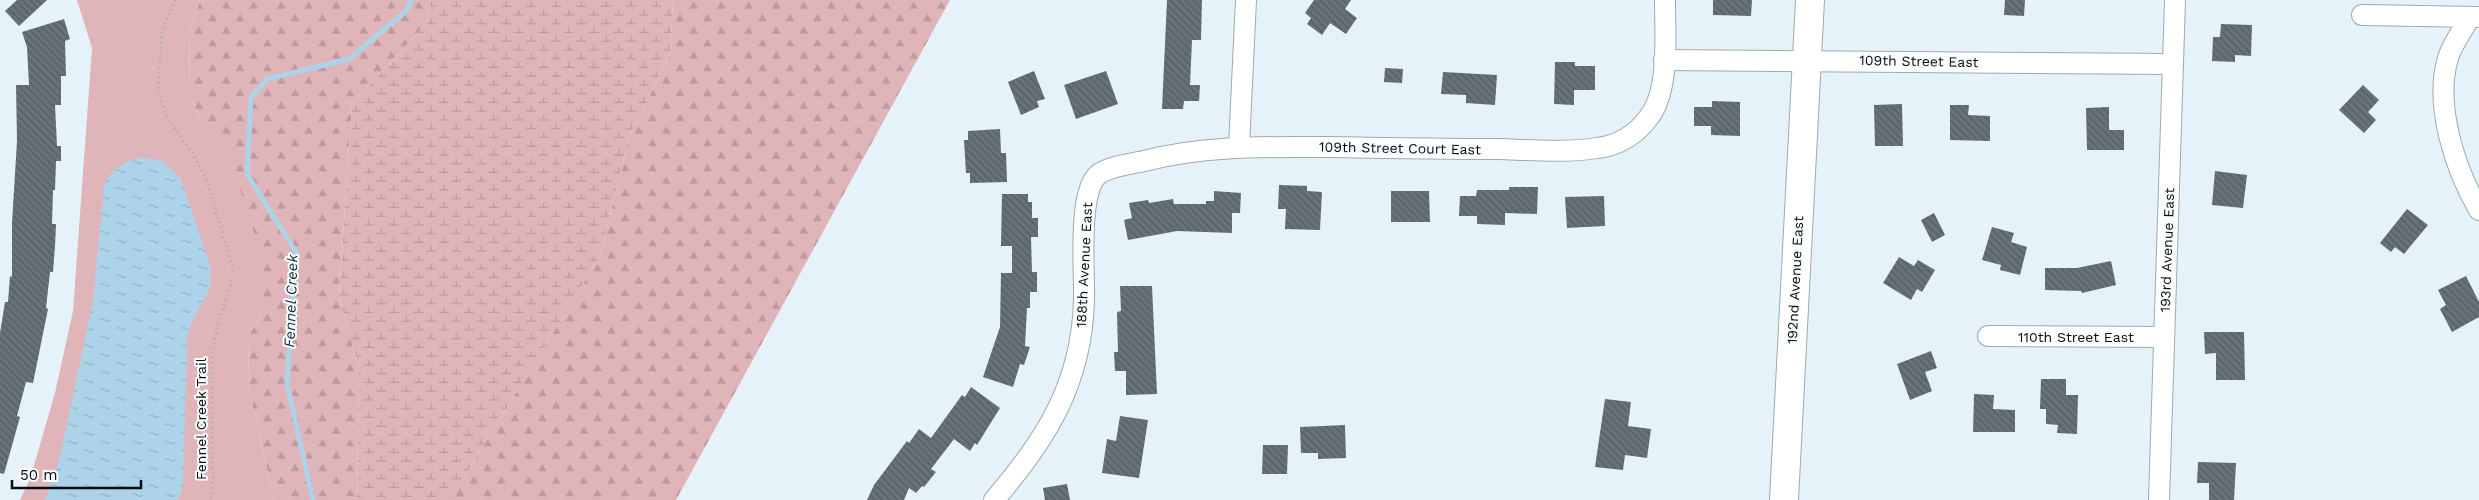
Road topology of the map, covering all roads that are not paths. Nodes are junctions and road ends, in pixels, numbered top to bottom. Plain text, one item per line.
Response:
1 (1246, 0) edge
2 (1665, 0) edge
3 (1810, 0) edge
4 (2175, 0) edge
5 (2362, 15) dead end
6 (2475, 17) edge
7 (1664, 60) junction
8 (1806, 60) junction
9 (2173, 64) junction
10 (1239, 146) junction
11 (1089, 185) joint
12 (2479, 210) edge
13 (1988, 336) dead end
14 (2164, 337) junction
15 (994, 500) edge
16 (1784, 500) edge
17 (2159, 500) edge

1 - 10 street
2 - 7 street, 109th Street Court East
3 - 8 street, 192nd Avenue East
4 - 9 street, 193rd Avenue East
5 - 6 street
6 - 12 street
7 - 8 street, 109th Street East
7 - 10 street, 109th Street Court East
8 - 9 street, 109th Street East
8 - 16 street, 192nd Avenue East
9 - 14 street, 193rd Avenue East
10 - 11 street, 109th Street Court East
11 - 15 street, 188th Avenue East
13 - 14 street, 110th Street East
14 - 17 street, 193rd Avenue East

